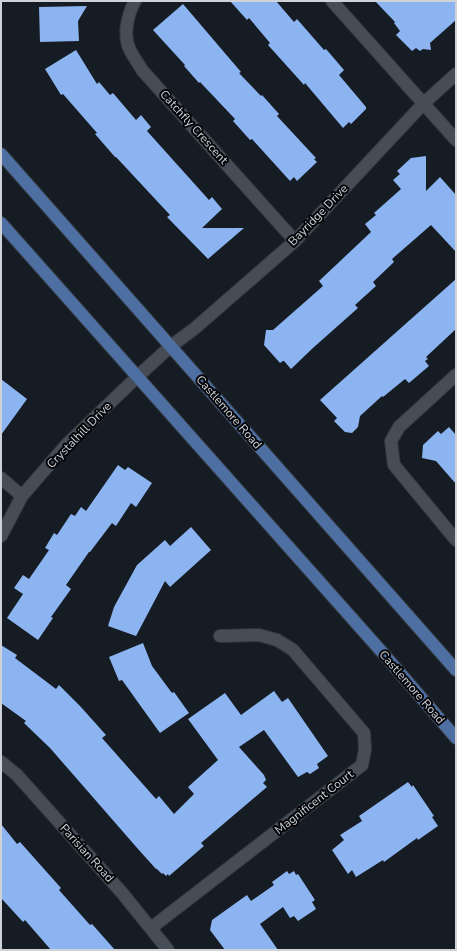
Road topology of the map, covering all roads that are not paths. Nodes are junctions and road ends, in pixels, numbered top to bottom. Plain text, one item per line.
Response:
1 (135, 1) edge
2 (332, 1) edge
3 (456, 74) edge
4 (423, 104) junction
5 (456, 140) edge
6 (1, 154) edge
7 (1, 223) edge
8 (295, 241) junction
9 (172, 346) junction
10 (456, 375) edge
11 (137, 377) junction
12 (1, 478) edge
13 (22, 496) junction
14 (1, 536) edge
15 (456, 540) edge
16 (220, 636) dead end
17 (456, 670) edge
18 (456, 738) edge
19 (1, 762) edge
20 (151, 928) junction
21 (168, 950) edge

1 - 8 street, Catchfly Crescent
2 - 4 street
3 - 4 street, Bayridge Drive
4 - 5 street
4 - 8 street, Bayridge Drive
6 - 9 main road, Castlemore Road
7 - 11 main road, Castlemore Road
8 - 9 street, Bayridge Drive
9 - 11 street, Crystalhill Drive
9 - 17 main road, Castlemore Road
10 - 15 street
11 - 13 street, Crystalhill Drive
11 - 18 main road, Castlemore Road
12 - 13 street
13 - 14 street, Crystalhill Drive
16 - 20 street, Magnificent Court
19 - 20 street, Parisian Road
20 - 21 street, Parisian Road

